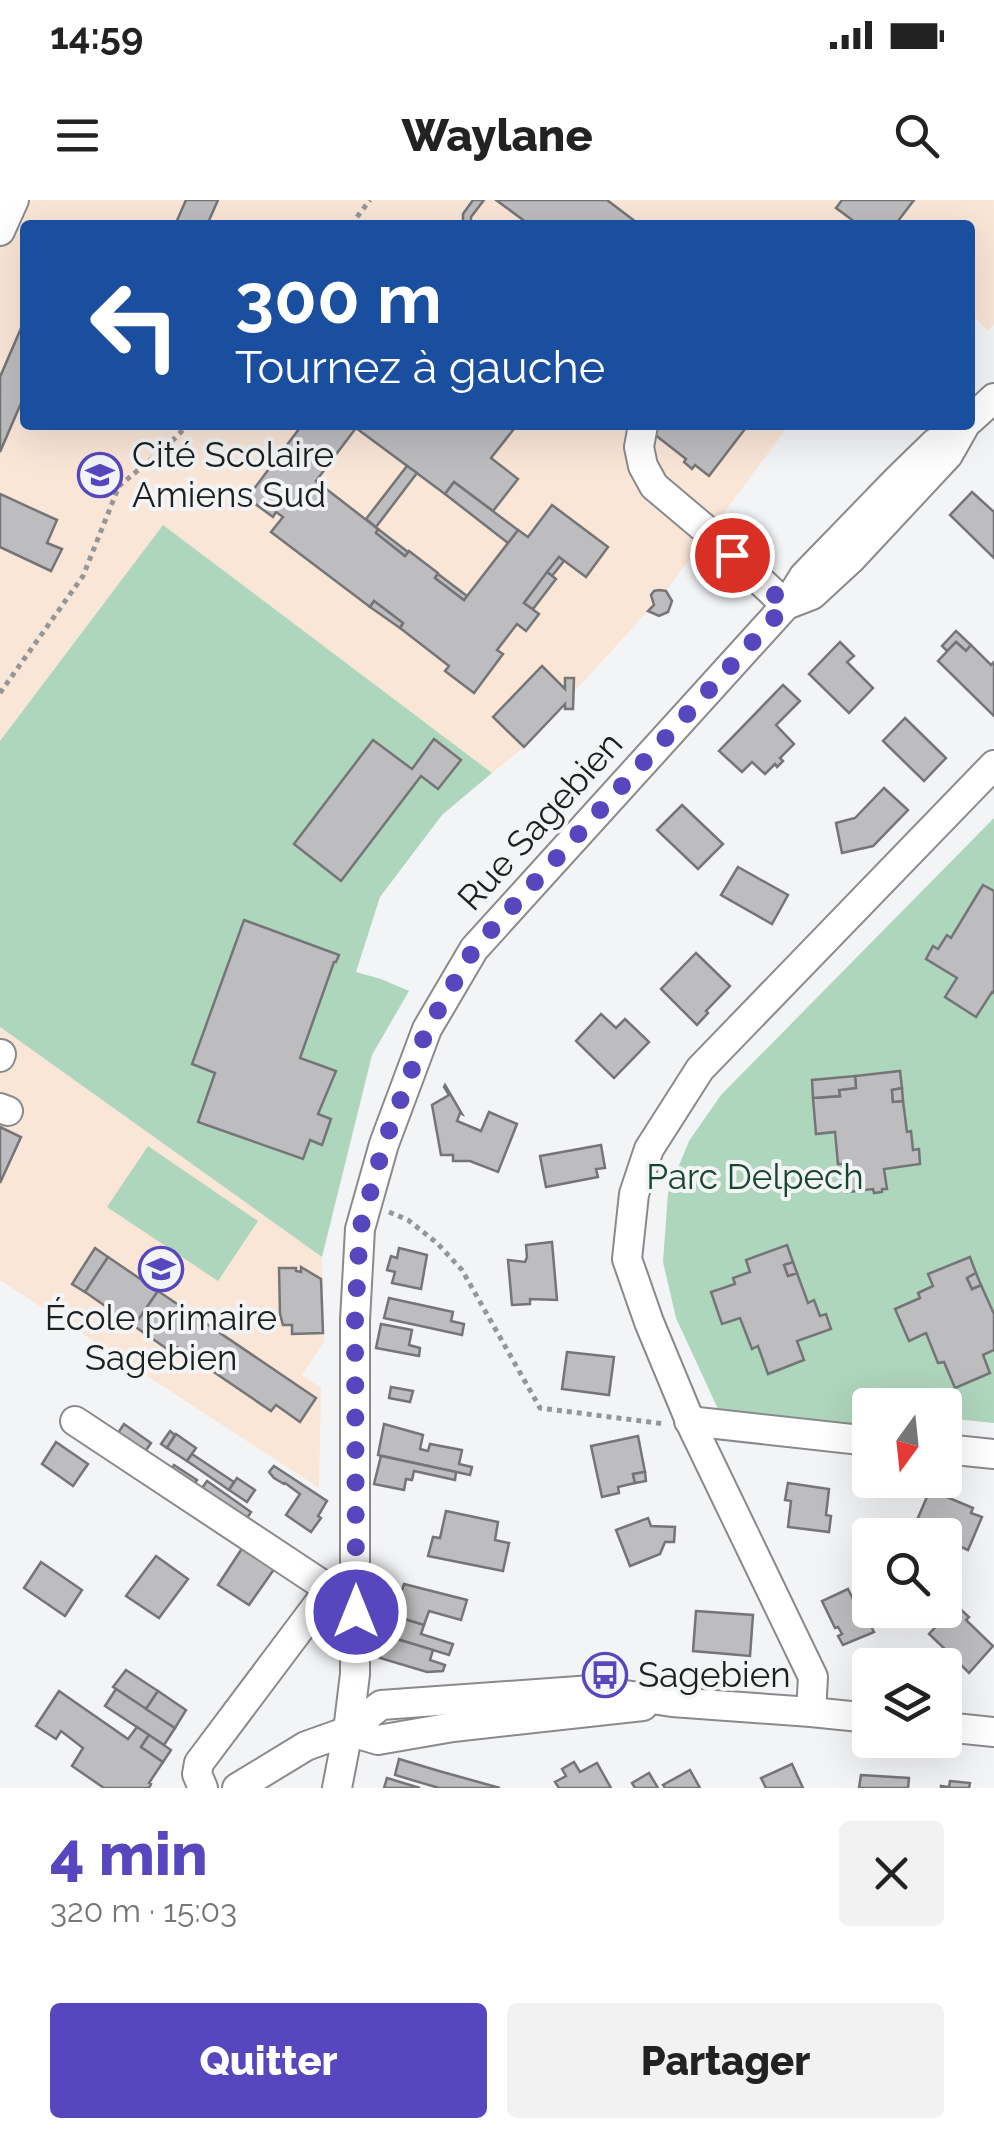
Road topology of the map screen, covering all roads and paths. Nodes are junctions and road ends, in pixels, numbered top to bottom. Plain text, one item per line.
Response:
1 (14, 200) edge
2 (0, 231) edge
3 (183, 430) edge
4 (642, 430) edge
5 (963, 430) edge
6 (786, 605) junction
7 (0, 693) edge
8 (994, 765) edge
9 (367, 1206) junction
10 (75, 1422) dead end
11 (691, 1424) junction
12 (852, 1438) edge
13 (962, 1450) edge
14 (994, 1454) edge
15 (346, 1587) junction
16 (811, 1712) junction
17 (852, 1716) edge
18 (962, 1729) edge
19 (348, 1731) junction
20 (994, 1732) edge
21 (203, 1788) edge
22 (237, 1788) edge
23 (337, 1788) edge

1 - 2 street
3 - 7 path
4 - 6 street
5 - 6 street, Rue Sagebien
6 - 9 street, Rue Sagebien
8 - 11 street
9 - 11 path
9 - 15 street, Rue Sagebien
10 - 15 street
11 - 12 street
11 - 16 street
13 - 14 street
15 - 19 street, Rue Sagebien
15 - 21 street
16 - 17 street
16 - 19 street
18 - 20 street
19 - 22 street
19 - 23 street, Rue Sagebien

